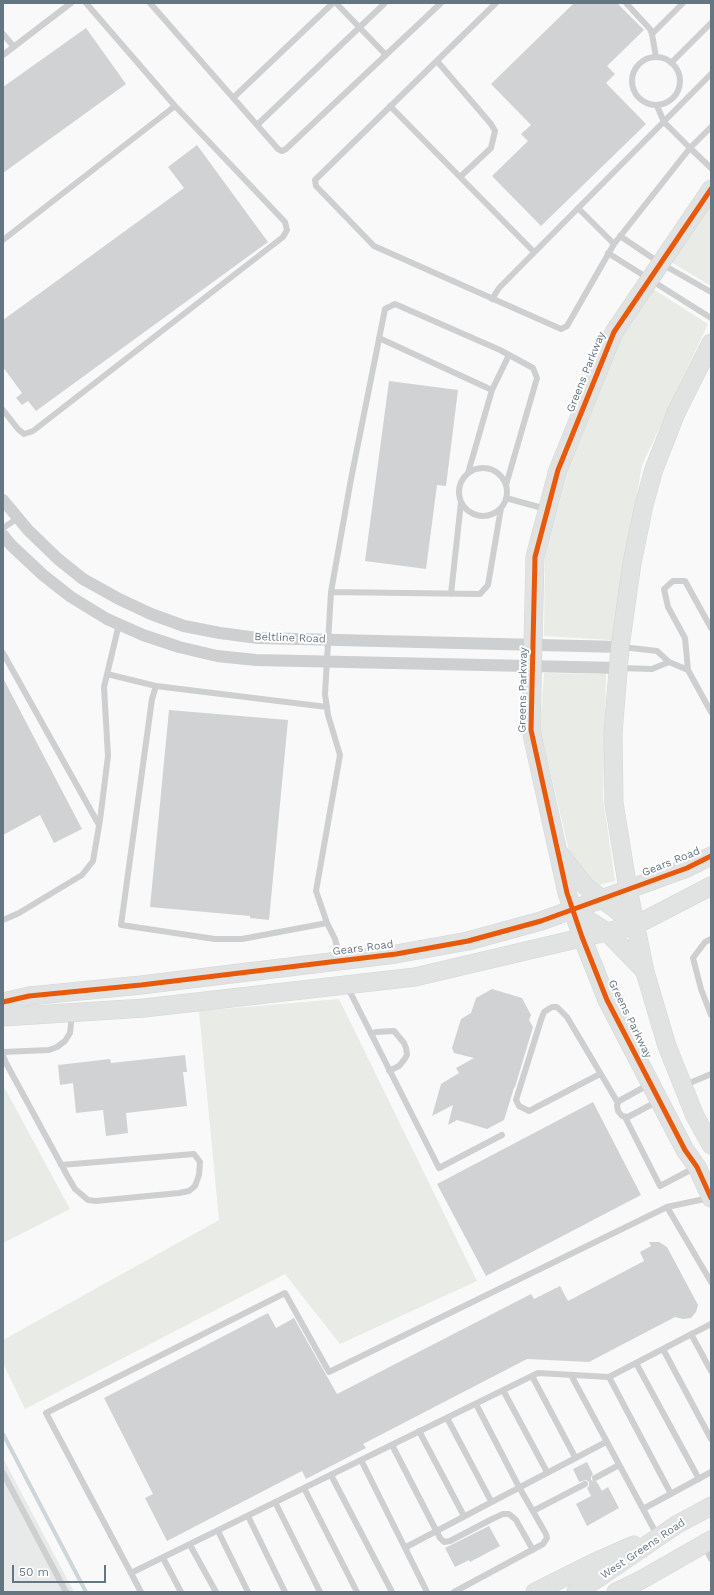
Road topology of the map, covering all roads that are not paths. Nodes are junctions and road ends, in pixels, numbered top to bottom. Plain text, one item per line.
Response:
1 (71, 3) edge
2 (86, 3) edge
3 (150, 3) edge
4 (335, 3) edge
5 (385, 3) edge
6 (441, 3) edge
7 (496, 3) edge
8 (683, 3) edge
9 (627, 4) edge
10 (711, 23) edge
11 (360, 27) junction
12 (3, 34) edge
13 (652, 34) junction
14 (14, 47) junction
15 (3, 55) edge
16 (386, 55) junction
17 (656, 57) junction
18 (437, 61) junction
19 (671, 63) junction
20 (711, 74) edge
21 (233, 98) junction
22 (175, 106) junction
23 (390, 106) junction
24 (657, 106) junction
25 (664, 122) junction
26 (257, 125) junction
27 (711, 127) edge
28 (690, 148) junction
29 (711, 168) edge
30 (460, 177) junction
31 (711, 189) edge
32 (578, 208) junction
33 (620, 236) junction
34 (3, 240) edge
35 (614, 244) junction
36 (534, 252) junction
37 (608, 253) junction
38 (660, 263) junction
39 (648, 279) junction
40 (711, 292) edge
41 (492, 299) junction
42 (711, 318) edge
43 (379, 338) junction
44 (711, 343) edge
45 (509, 355) junction
46 (492, 390) junction
47 (3, 410) edge
48 (468, 473) junction
49 (506, 486) junction
50 (506, 498) junction
51 (3, 500) edge
52 (461, 502) junction
53 (501, 508) junction
54 (548, 509) junction
55 (18, 518) junction
56 (3, 528) edge
57 (3, 535) edge
58 (331, 592) junction
59 (451, 594) junction
60 (119, 624) junction
61 (711, 628) edge
62 (327, 639) junction
63 (533, 644) junction
64 (620, 647) junction
65 (3, 653) edge
66 (326, 661) junction
67 (669, 662) junction
68 (533, 666) junction
69 (619, 668) junction
70 (688, 670) junction
71 (107, 674) junction
72 (156, 686) junction
73 (327, 707) junction
74 (711, 712) edge
75 (100, 825) junction
76 (557, 849) junction
77 (711, 856) edge
78 (711, 886) edge
79 (628, 889) junction
80 (602, 899) junction
81 (572, 910) junction
82 (3, 920) edge
83 (327, 923) junction
84 (636, 925) junction
85 (607, 932) junction
86 (582, 937) junction
87 (711, 939) edge
88 (341, 960) junction
89 (645, 972) junction
90 (347, 984) junction
91 (141, 985) junction
92 (3, 1002) edge
93 (144, 1008) junction
94 (72, 1013) junction
95 (711, 1015) edge
96 (3, 1017) edge
97 (371, 1034) junction
98 (3, 1052) edge
99 (3, 1055) edge
100 (390, 1071) junction
101 (600, 1074) junction
102 (711, 1074) edge
103 (651, 1083) junction
104 (683, 1086) junction
105 (660, 1100) junction
106 (618, 1103) junction
107 (625, 1117) junction
108 (502, 1135) dead end
109 (711, 1145) edge
110 (61, 1165) junction
111 (696, 1167) junction
112 (711, 1197) edge
113 (667, 1207) junction
114 (711, 1282) edge
115 (711, 1324) edge
116 (691, 1334) junction
117 (663, 1348) junction
118 (636, 1362) junction
119 (711, 1371) edge
120 (572, 1375) junction
121 (532, 1376) junction
122 (609, 1377) junction
123 (503, 1390) junction
124 (476, 1404) junction
125 (447, 1418) junction
126 (419, 1431) junction
127 (711, 1439) edge
128 (606, 1442) junction
129 (392, 1445) junction
130 (575, 1458) junction
131 (361, 1460) junction
132 (619, 1465) junction
133 (547, 1472) junction
134 (711, 1472) edge
135 (3, 1473) edge
136 (331, 1475) junction
137 (595, 1478) dead end
138 (699, 1479) junction
139 (584, 1484) dead end
140 (519, 1487) junction
141 (304, 1488) junction
142 (671, 1494) junction
143 (491, 1501) junction
144 (275, 1502) junction
145 (711, 1506) edge
146 (643, 1509) junction
147 (533, 1511) junction
148 (248, 1516) junction
149 (464, 1516) junction
150 (676, 1525) junction
151 (218, 1531) junction
152 (436, 1531) junction
153 (657, 1535) junction
154 (190, 1545) junction
155 (708, 1548) edge
156 (406, 1549) junction
157 (533, 1550) junction
158 (163, 1558) junction
159 (131, 1573) junction
160 (641, 1580) junction
161 (66, 1592) edge
162 (141, 1592) edge
163 (181, 1592) edge
164 (216, 1592) edge
165 (248, 1592) edge
166 (285, 1592) edge
167 (320, 1592) edge
168 (357, 1592) edge
169 (392, 1592) edge
170 (428, 1592) edge
171 (454, 1592) edge
172 (535, 1592) edge
173 (576, 1592) edge
174 (616, 1592) edge
175 (625, 1592) edge

1 - 14 lane
2 - 22 lane
3 - 21 lane
4 - 11 lane
4 - 21 lane
5 - 11 lane
6 - 16 lane
7 - 18 lane
8 - 13 lane
9 - 13 lane
10 - 19 lane
11 - 16 lane
11 - 26 lane
12 - 14 lane
13 - 17 lane
14 - 15 lane
16 - 26 lane
17 - 19 lane
17 - 24 lane
18 - 23 lane
18 - 30 lane
19 - 24 lane
20 - 25 lane
21 - 26 lane
22 - 34 lane
22 - 47 lane
23 - 30 lane
23 - 41 lane
24 - 25 lane
25 - 28 lane
25 - 32 lane
27 - 28 lane
28 - 29 lane
28 - 33 lane
30 - 36 lane
31 - 38 street, Greens Parkway
32 - 35 lane
32 - 36 lane
33 - 35 lane
33 - 38 lane
35 - 37 lane
36 - 41 lane
37 - 39 lane
37 - 41 lane
38 - 39 street, Greens Parkway
38 - 40 lane
39 - 42 lane
39 - 54 street, Greens Parkway
43 - 45 lane
43 - 46 lane
43 - 58 lane
44 - 64 street, Greens Parkway
45 - 46 lane
45 - 49 lane
46 - 48 lane
48 - 49 lane
48 - 52 lane
49 - 50 lane
50 - 53 lane
50 - 54 lane
51 - 55 street, Beltline Road
52 - 53 lane
52 - 59 lane
53 - 59 lane
54 - 63 street, Greens Parkway
55 - 56 lane
55 - 62 street, Beltline Road
57 - 60 street, Beltline Road
58 - 59 lane
58 - 62 lane
60 - 66 street, Beltline Road
60 - 71 lane
61 - 70 lane
62 - 63 street, Beltline Road
62 - 66 lane
63 - 64 street, Beltline Road
63 - 68 street, Greens Parkway
64 - 67 lane
64 - 69 street, Greens Parkway
65 - 75 lane
66 - 68 street, Beltline Road
66 - 73 lane
67 - 69 lane
67 - 70 lane
68 - 69 street, Beltline Road
68 - 76 street, Greens Parkway
69 - 79 street, Greens Parkway
70 - 74 lane
71 - 72 lane
71 - 75 lane
72 - 73 lane
72 - 83 lane
73 - 83 lane
75 - 82 lane
76 - 80 street
76 - 81 street, Greens Parkway
77 - 79 street, Gears Road
78 - 84 street
79 - 80 street, Gears Road
79 - 84 street, Greens Parkway
80 - 81 street, Gears Road
80 - 84 street
81 - 85 street
81 - 86 street, Greens Parkway
81 - 88 street, Gears Road
83 - 88 lane
84 - 85 street
84 - 89 street, Greens Parkway
85 - 86 street
85 - 89 street
86 - 90 street
86 - 103 street, Greens Parkway
87 - 95 lane
88 - 90 street
88 - 91 street, Gears Road
89 - 104 street, Greens Parkway
90 - 93 street
90 - 97 lane
91 - 92 street, Gears Road
91 - 93 street
93 - 94 street
94 - 96 street
94 - 98 lane
97 - 100 lane
97 - 100 lane
99 - 110 lane
100 - 108 lane
101 - 101 lane
101 - 106 lane
102 - 104 lane
103 - 105 street, Greens Parkway
103 - 106 lane
104 - 109 street, Greens Parkway
105 - 107 lane
105 - 111 street, Greens Parkway
106 - 107 lane
107 - 111 lane
110 - 110 lane
111 - 112 street, Greens Parkway
112 - 113 lane
113 - 114 lane
113 - 159 lane
115 - 116 lane
116 - 117 lane
116 - 119 lane
117 - 118 lane
117 - 127 lane
118 - 122 lane
118 - 138 lane
120 - 121 lane
120 - 122 lane
120 - 128 lane
121 - 123 lane
121 - 130 lane
122 - 142 lane
123 - 124 lane
123 - 133 lane
124 - 125 lane
124 - 140 lane
125 - 126 lane
125 - 143 lane
126 - 129 lane
126 - 149 lane
128 - 130 lane
128 - 132 lane
129 - 131 lane
129 - 152 lane
130 - 133 lane
131 - 136 lane
131 - 156 lane
132 - 137 lane
132 - 146 lane
133 - 140 lane
134 - 138 lane
135 - 161 lane
136 - 141 lane
136 - 169 lane
138 - 142 lane
139 - 147 lane
140 - 143 lane
140 - 147 lane
141 - 144 lane
141 - 168 lane
142 - 146 lane
143 - 149 lane
144 - 148 lane
144 - 167 lane
145 - 150 street, West Greens Road
146 - 153 lane
147 - 157 lane
148 - 151 lane
148 - 166 lane
149 - 152 lane
150 - 153 street
150 - 173 street, West Greens Road
151 - 154 lane
151 - 165 lane
152 - 156 lane
152 - 157 lane
153 - 172 street
154 - 158 lane
154 - 164 lane
155 - 160 street, West Greens Road
156 - 170 lane
157 - 171 lane
158 - 159 lane
158 - 163 lane
159 - 162 lane
160 - 174 street, West Greens Road
160 - 175 street

